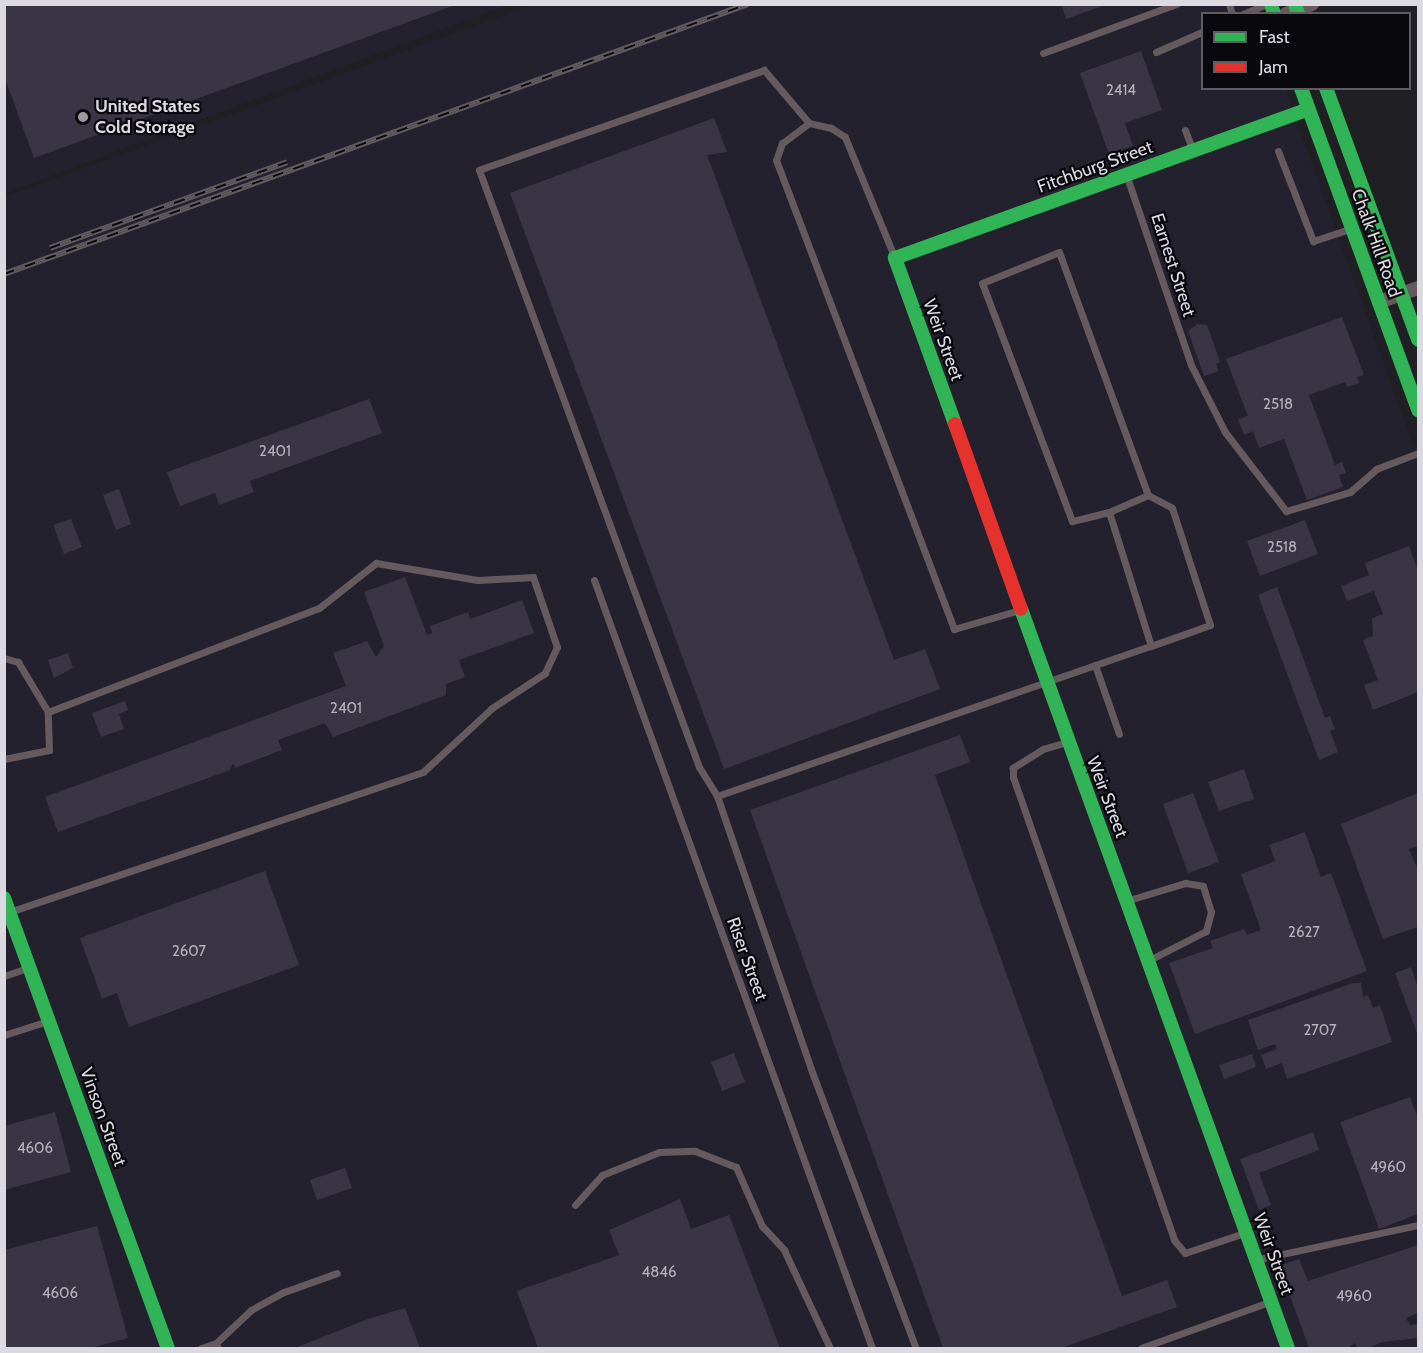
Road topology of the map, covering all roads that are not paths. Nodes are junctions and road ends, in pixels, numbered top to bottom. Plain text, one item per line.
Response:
1 (1176, 4) edge
2 (1268, 4) edge
3 (1312, 4) edge
4 (1294, 10) edge
5 (1248, 12) edge
6 (1201, 33) edge
7 (1156, 52) dead end
8 (1043, 53) dead end
9 (1302, 90) edge
10 (1327, 90) edge
11 (1308, 109) junction
12 (809, 123) junction
13 (1185, 130) dead end
14 (1193, 151) junction
15 (1278, 151) dead end
16 (1126, 175) junction
17 (1352, 228) junction
18 (895, 258) junction
19 (1419, 288) edge
20 (1402, 294) junction
21 (1379, 302) junction
22 (1419, 340) edge
23 (1419, 410) edge
24 (1419, 453) edge
25 (1148, 495) junction
26 (1108, 512) junction
27 (594, 580) dead end
28 (1020, 610) junction
29 (1151, 646) junction
30 (4, 658) edge
31 (1095, 664) junction
32 (1045, 679) junction
33 (48, 712) junction
34 (1119, 734) dead end
35 (1067, 742) junction
36 (4, 759) edge
37 (717, 796) junction
38 (4, 898) edge
39 (1127, 901) junction
40 (9, 912) junction
41 (1148, 960) junction
42 (30, 967) junction
43 (4, 976) edge
44 (49, 1020) junction
45 (4, 1035) edge
46 (575, 1205) dead end
47 (1419, 1225) edge
48 (1246, 1233) junction
49 (1256, 1260) junction
50 (337, 1273) dead end
51 (1271, 1301) junction
52 (217, 1346) edge
53 (168, 1348) edge
54 (201, 1348) edge
55 (830, 1348) edge
56 (872, 1348) edge
57 (916, 1348) edge
58 (1141, 1348) edge
59 (1288, 1348) edge

1 - 8 lane
2 - 5 lane
3 - 4 street
6 - 7 lane
9 - 11 street, Chalk Hill Road
10 - 20 street, Chalk Hill Road
11 - 14 street, Fitchburg Street
11 - 17 street, Chalk Hill Road
12 - 18 lane
12 - 28 lane
12 - 37 lane
13 - 14 lane
14 - 16 street, Fitchburg Street
15 - 17 lane
16 - 18 street, Fitchburg Street
16 - 24 lane, Earnest Street
17 - 21 street, Chalk Hill Road
18 - 28 street, Weir Street
19 - 20 street
20 - 21 street
20 - 22 street, Chalk Hill Road
21 - 23 street, Chalk Hill Road
25 - 26 lane
25 - 26 lane
25 - 29 lane
26 - 29 lane
27 - 56 lane, Riser Street
28 - 32 street, Weir Street
29 - 31 lane
30 - 33 lane
31 - 32 lane
31 - 34 lane
32 - 35 street, Weir Street
32 - 37 lane
33 - 36 lane
33 - 40 lane
35 - 39 street, Weir Street
35 - 48 lane
37 - 57 lane
38 - 40 street, Vinson Street
39 - 41 street, Weir Street
39 - 41 lane
40 - 42 street, Vinson Street
41 - 48 street, Weir Street
42 - 43 lane
42 - 44 street, Vinson Street
44 - 45 lane
44 - 53 street, Vinson Street
46 - 55 lane
47 - 49 lane
48 - 49 street, Weir Street
49 - 51 street, Weir Street
50 - 52 lane
51 - 58 lane
51 - 59 street, Weir Street
52 - 54 lane

